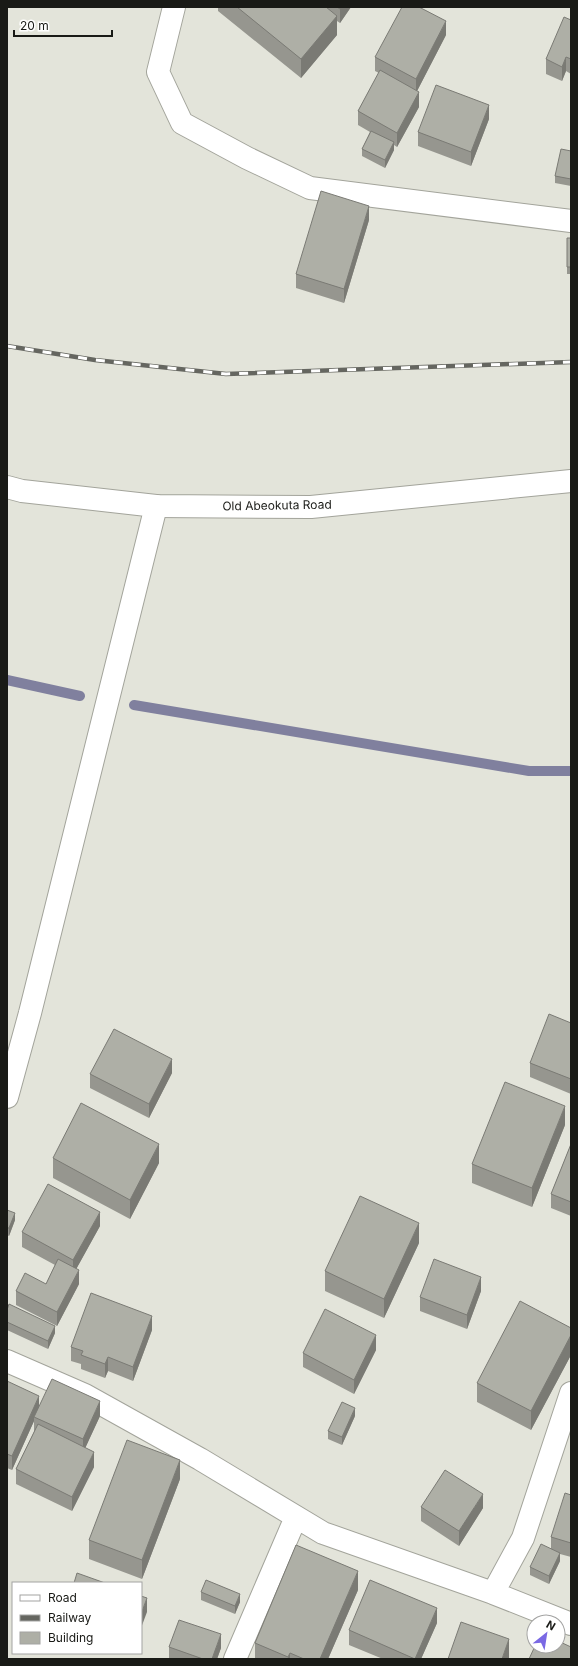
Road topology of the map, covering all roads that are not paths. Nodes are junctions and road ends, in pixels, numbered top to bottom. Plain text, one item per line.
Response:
1 (174, 7) edge
2 (571, 221) edge
3 (571, 482) edge
4 (7, 487) edge
5 (156, 506) junction
6 (7, 1097) edge
7 (7, 1361) edge
8 (571, 1393) edge
9 (296, 1517) junction
10 (493, 1593) junction
11 (571, 1624) edge
12 (235, 1659) edge

1 - 2 main road
3 - 5 main road, Old Abeokuta Road
4 - 5 main road, Old Abeokuta Road
5 - 6 main road
7 - 9 main road
8 - 10 main road
9 - 10 main road
9 - 12 main road
10 - 11 main road

